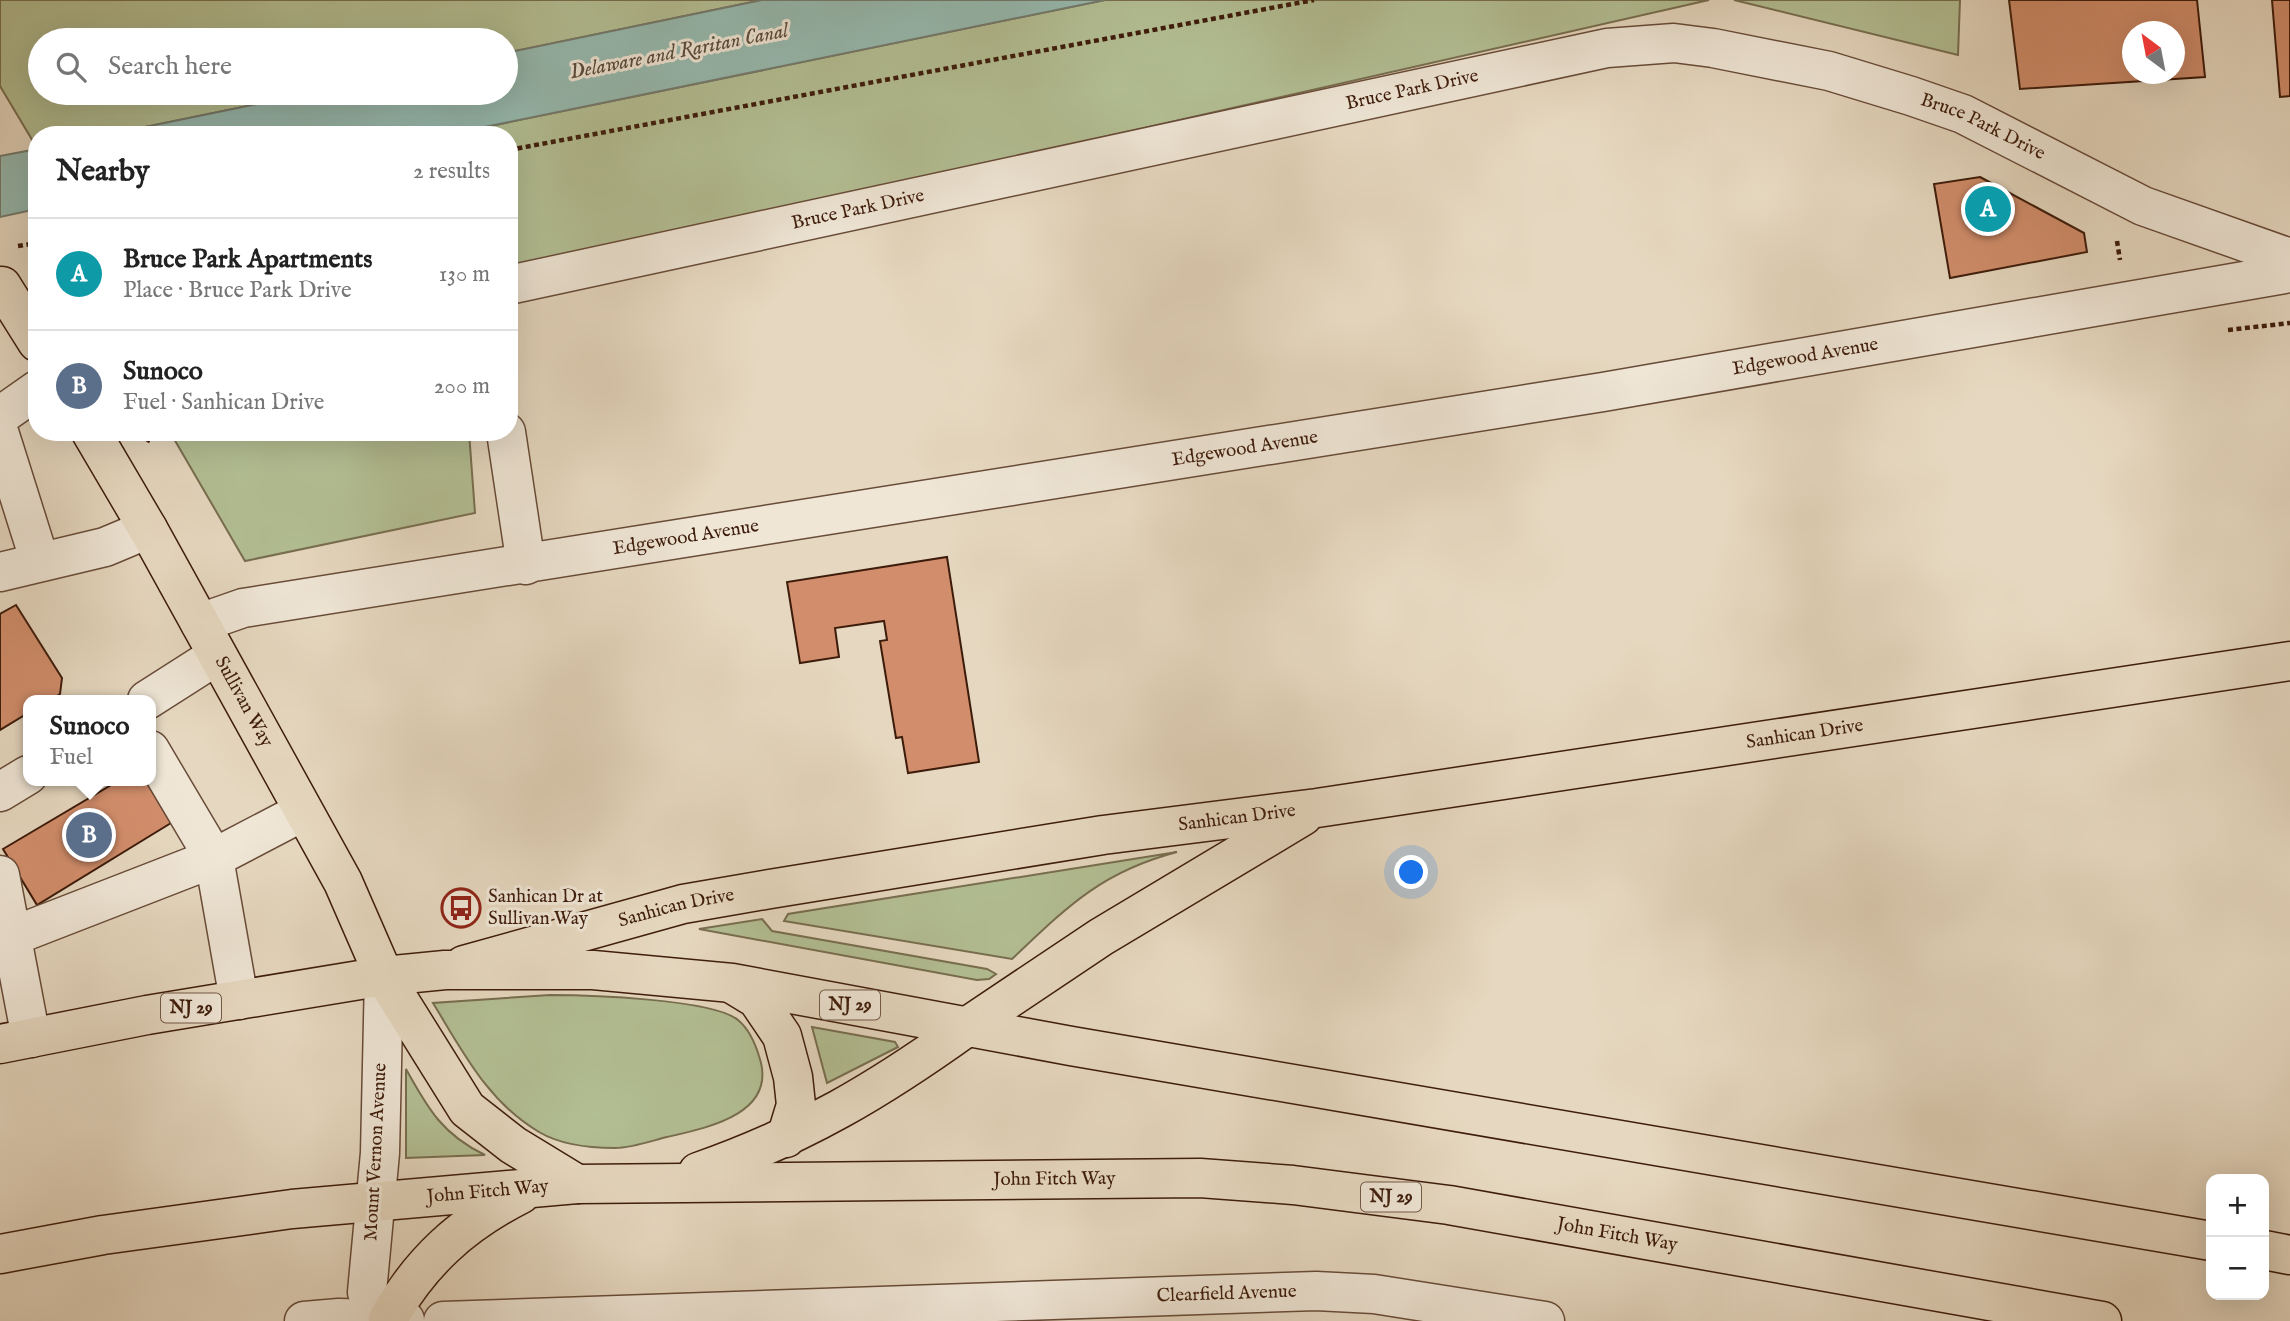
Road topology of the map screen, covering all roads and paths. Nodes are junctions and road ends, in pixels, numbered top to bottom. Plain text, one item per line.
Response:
1 (1314, 0) edge
2 (518, 148) edge
3 (2117, 238) dead end
4 (2290, 258) edge
5 (2290, 273) edge
6 (518, 283) edge
7 (2, 286) dead end
8 (2155, 296) junction
9 (2290, 323) edge
10 (28, 328) edge
11 (2225, 331) dead end
12 (28, 396) edge
13 (0, 416) edge
14 (0, 435) edge
15 (96, 441) edge
16 (507, 441) edge
17 (148, 529) junction
18 (40, 562) junction
19 (526, 565) junction
20 (0, 572) edge
21 (208, 640) junction
22 (2290, 661) edge
23 (152, 695) edge
24 (156, 760) edge
25 (23, 778) edge
26 (0, 792) edge
27 (1317, 807) junction
28 (302, 812) junction
29 (214, 858) junction
30 (0, 875) edge
31 (13, 936) junction
32 (445, 970) junction
33 (384, 976) junction
34 (732, 983) junction
35 (239, 1000) junction
36 (968, 1026) junction
37 (15, 1041) edge
38 (786, 1138) junction
39 (670, 1182) junction
40 (577, 1184) junction
41 (534, 1187) junction
42 (375, 1200) junction
43 (2206, 1240) edge
44 (2269, 1251) edge
45 (0, 1254) edge
46 (2290, 1255) edge
47 (1373, 1308) edge
48 (400, 1320) edge
49 (304, 1321) edge
50 (443, 1321) edge
51 (1545, 1321) edge
52 (2102, 1321) edge

1 - 2 path
3 - 8 path
4 - 6 street, Bruce Park Drive
5 - 8 street, Edgewood Avenue
7 - 10 main road
8 - 19 street, Edgewood Avenue
9 - 11 path
12 - 13 street
14 - 18 street
15 - 17 main road, Sullivan Way
16 - 19 street
17 - 18 street
17 - 21 main road, Sullivan Way
18 - 20 street
19 - 21 street, Edgewood Avenue
21 - 23 street, Edgewood Avenue
21 - 28 main road, Sullivan Way
22 - 27 main road, Sanhican Drive
24 - 29 street
25 - 26 street
27 - 32 main road, Sanhican Drive
27 - 36 main road, Sanhican Drive
28 - 29 street
28 - 33 main road, Sullivan Way
29 - 31 street
29 - 35 street
30 - 31 street
31 - 37 street
32 - 33 main road, Sanhican Drive / NJ 29
32 - 34 main road, NJ 29
33 - 35 main road, Sanhican Drive / NJ 29
33 - 40 main road, Sullivan Way
33 - 42 street, Mount Vernon Avenue
34 - 36 main road, NJ 29
34 - 38 main road
35 - 37 main road, Sanhican Drive / NJ 29
36 - 38 main road, Sanhican Drive
36 - 43 main road, NJ 29
38 - 39 main road, Sanhican Drive
39 - 40 main road, John Fitch Way / NJ 29
39 - 52 main road, John Fitch Way / NJ 29
40 - 41 main road, John Fitch Way / NJ 29
41 - 42 main road, John Fitch Way / NJ 29
41 - 48 main road
42 - 45 main road, John Fitch Way / NJ 29
42 - 48 street, Mount Vernon Avenue
44 - 46 main road
47 - 50 street, Clearfield Avenue
47 - 51 street, Clearfield Avenue
48 - 49 street

